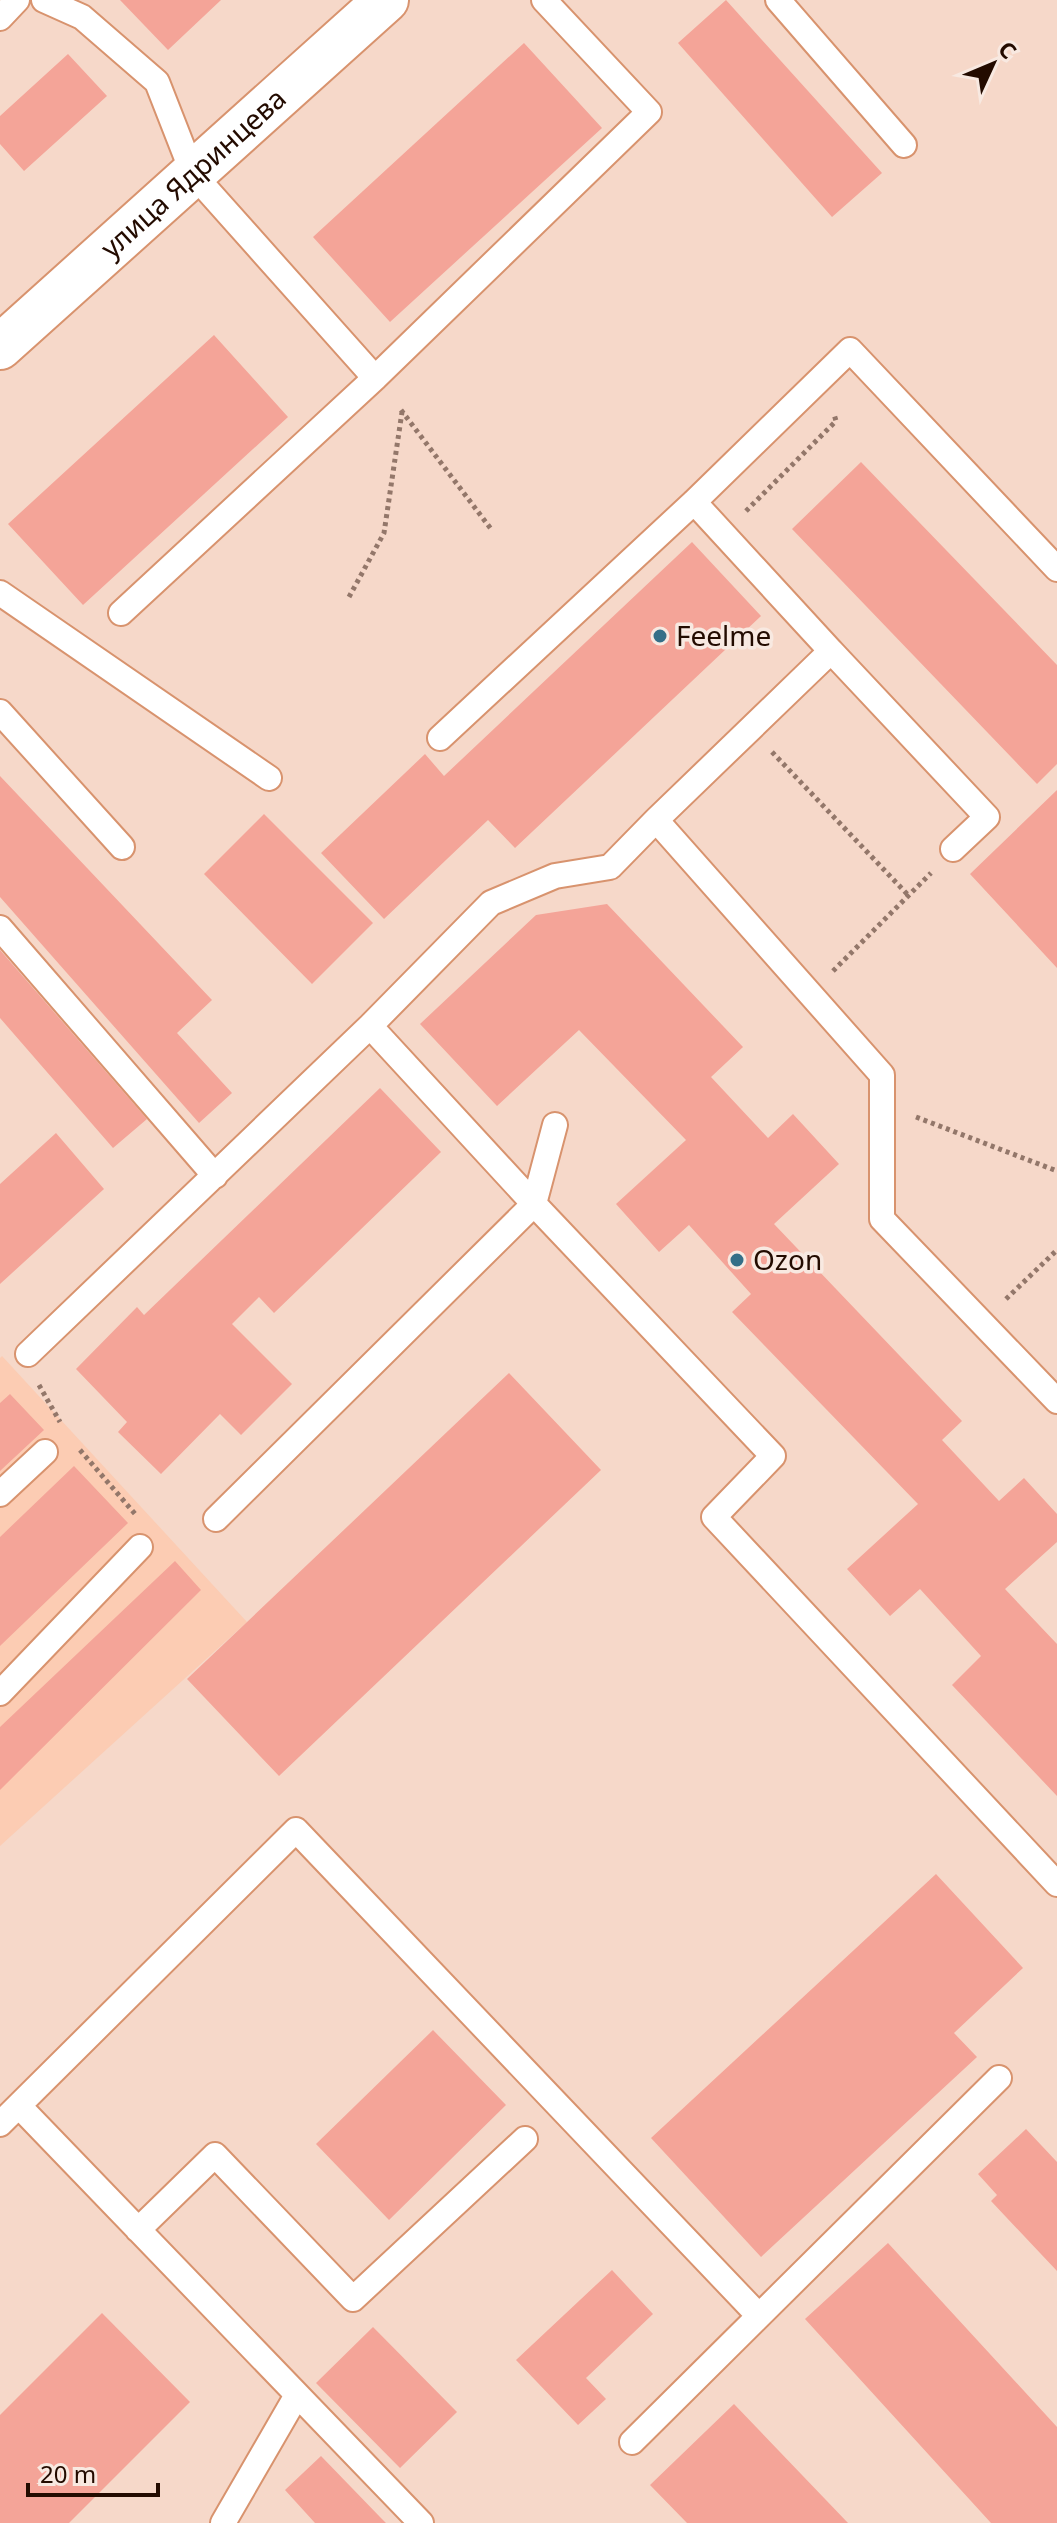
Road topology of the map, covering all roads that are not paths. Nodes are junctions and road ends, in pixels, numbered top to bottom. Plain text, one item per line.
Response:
1 (45, 0) edge
2 (386, 0) edge
3 (544, 0) edge
4 (778, 0) edge
5 (904, 145) dead end
6 (193, 174) junction
7 (0, 347) edge
8 (375, 378) junction
9 (694, 502) junction
10 (1057, 569) edge
11 (0, 593) edge
12 (121, 613) dead end
13 (831, 651) junction
14 (0, 712) edge
15 (440, 738) dead end
16 (269, 778) dead end
17 (656, 820) junction
18 (122, 847) dead end
19 (953, 849) dead end
20 (0, 928) edge
21 (370, 1026) junction
22 (555, 1125) dead end
23 (215, 1176) junction
24 (534, 1204) junction
25 (28, 1354) road end
26 (1057, 1401) edge
27 (45, 1452) road end
28 (0, 1494) edge
29 (216, 1519) dead end
30 (140, 1547) road end
31 (0, 1693) edge
32 (1057, 1884) edge
33 (999, 2078) dead end
34 (19, 2106) junction
35 (0, 2124) edge
36 (525, 2139) dead end
37 (138, 2230) junction
38 (759, 2316) junction
39 (297, 2395) junction
40 (632, 2442) dead end
41 (223, 2523) edge
42 (421, 2523) edge

1 - 6 lane
2 - 6 street, улица Ядринцева
3 - 8 lane
4 - 5 lane
6 - 7 street, улица Ядринцева
6 - 8 lane
8 - 12 lane
9 - 10 lane
9 - 13 lane
9 - 15 lane
11 - 16 lane
13 - 17 lane
13 - 19 lane
14 - 18 lane
17 - 21 lane
17 - 26 lane
20 - 23 lane
21 - 23 lane
21 - 24 lane
22 - 24 lane
23 - 25 lane
24 - 29 lane
24 - 32 lane
27 - 28 lane
30 - 31 lane
33 - 38 lane
34 - 35 lane
34 - 37 lane
34 - 38 lane
36 - 37 lane
37 - 39 lane
38 - 40 lane
39 - 41 lane
39 - 42 lane

